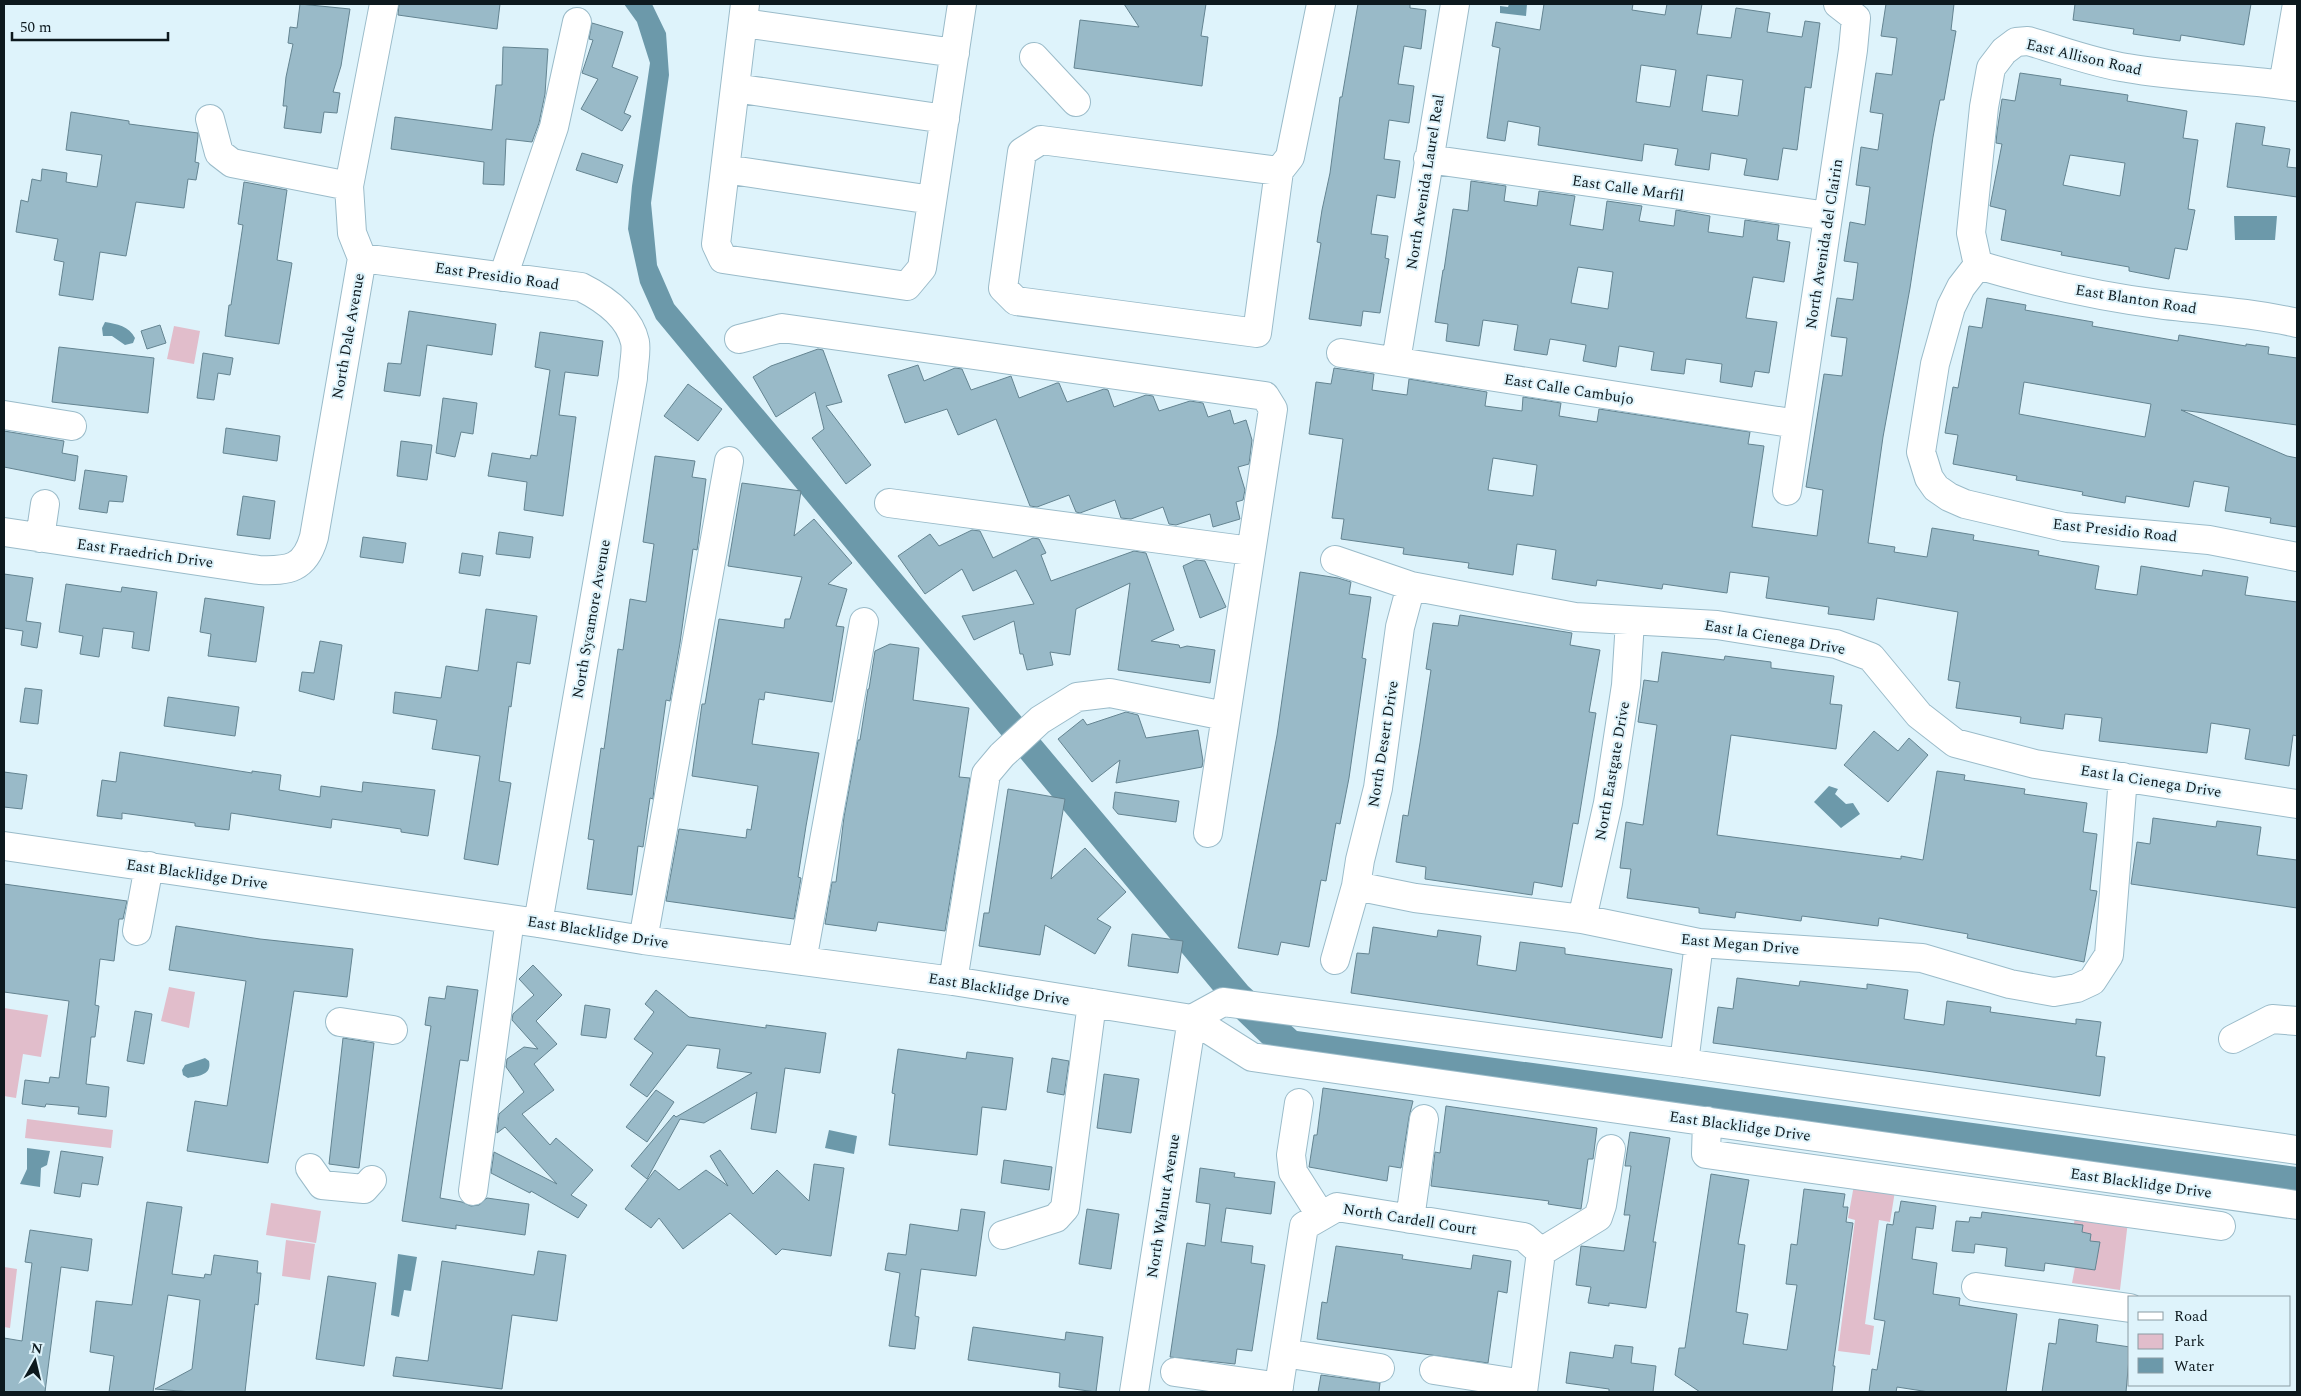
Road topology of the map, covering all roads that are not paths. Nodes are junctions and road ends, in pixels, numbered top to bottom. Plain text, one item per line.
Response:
1 (384, 4) edge
2 (962, 4) edge
3 (1321, 4) edge
4 (1455, 4) edge
5 (1838, 4) edge
6 (2296, 4) edge
7 (744, 13) edge
8 (577, 22) dead end
9 (955, 54) junction
10 (1034, 57) dead end
11 (2290, 86) edge
12 (735, 88) junction
13 (1076, 102) dead end
14 (210, 119) dead end
15 (944, 119) junction
16 (1428, 159) junction
17 (725, 169) junction
18 (1279, 171) junction
19 (349, 186) junction
20 (932, 200) junction
21 (1828, 216) junction
22 (362, 258) junction
23 (1978, 265) junction
24 (502, 277) junction
25 (623, 318) joint
26 (2297, 323) edge
27 (739, 339) dead end
28 (1341, 353) dead end
29 (1396, 361) junction
30 (4, 415) edge
31 (1797, 424) junction
32 (72, 426) dead end
33 (729, 461) dead end
34 (1787, 491) dead end
35 (889, 503) dead end
36 (45, 504) dead end
37 (4, 532) edge
38 (40, 538) junction
39 (1251, 551) junction
40 (2297, 557) edge
41 (1335, 560) dead end
42 (287, 569) joint
43 (1411, 586) junction
44 (1630, 621) junction
45 (864, 622) dead end
46 (1225, 716) junction
47 (2123, 777) junction
48 (2297, 804) edge
49 (1208, 833) dead end
50 (4, 846) edge
51 (148, 866) junction
52 (1356, 886) junction
53 (510, 919) junction
54 (1582, 919) junction
55 (538, 923) junction
56 (137, 931) dead end
57 (642, 940) junction
58 (1700, 943) junction
59 (1336, 960) dead end
60 (802, 961) junction
61 (953, 981) junction
62 (1092, 1003) junction
63 (1192, 1019) junction
64 (2297, 1021) edge
65 (340, 1022) dead end
66 (393, 1030) dead end
67 (2233, 1039) dead end
68 (1684, 1063) junction
69 (1299, 1103) dead end
70 (1424, 1119) dead end
71 (1707, 1121) junction
72 (1611, 1149) dead end
73 (2297, 1150) edge
74 (310, 1168) dead end
75 (372, 1180) dead end
76 (473, 1191) dead end
77 (2225, 1195) junction
78 (2297, 1205) edge
79 (1321, 1216) junction
80 (1410, 1219) junction
81 (1003, 1235) dead end
82 (1542, 1252) junction
83 (1976, 1287) dead end
84 (2128, 1308) edge
85 (1284, 1354) junction
86 (1380, 1368) dead end
87 (1434, 1370) dead end
88 (1174, 1372) dead end
89 (1524, 1388) edge
90 (1278, 1390) edge
91 (1134, 1392) edge

1 - 19 street, North Dale Avenue
2 - 9 street
3 - 18 street
4 - 16 street, North Avenida Laurel Real
5 - 21 street, North Avenida del Clairin
6 - 11 street
7 - 9 street
7 - 12 street
8 - 24 street
9 - 15 street
10 - 13 street
11 - 23 street, East Allison Road
12 - 15 street
12 - 17 street
14 - 19 street
15 - 20 street
16 - 21 street, East Calle Marfil
16 - 29 street, North Avenida Laurel Real
17 - 20 street
17 - 20 street
18 - 18 street
19 - 22 street, North Dale Avenue
21 - 31 street, North Avenida del Clairin
22 - 24 street, East Presidio Road
22 - 42 street, North Dale Avenue
23 - 26 street, East Blanton Road
23 - 40 street, East Presidio Road
24 - 25 street, East Presidio Road
25 - 55 street, North Sycamore Avenue
27 - 39 street
28 - 29 street, East Calle Cambujo
29 - 31 street, East Calle Cambujo
30 - 32 street
31 - 34 street, North Avenida del Clairin
33 - 57 street
35 - 39 street
36 - 38 street
37 - 38 street, East Fraedrich Drive
38 - 42 street, East Fraedrich Drive
39 - 46 street
41 - 43 street, East la Cienega Drive
43 - 44 street, East la Cienega Drive
43 - 52 street, North Desert Drive
44 - 47 street, East la Cienega Drive
44 - 54 street, North Eastgate Drive
45 - 60 street
46 - 49 street
46 - 61 street
47 - 48 street, East la Cienega Drive
47 - 58 street, East Megan Drive
50 - 51 street, East Blacklidge Drive
51 - 53 street, East Blacklidge Drive
51 - 56 street
52 - 54 street, East Megan Drive
52 - 59 street, North Desert Drive
53 - 55 street, East Blacklidge Drive
53 - 76 street
54 - 58 street, East Megan Drive
55 - 57 street, East Blacklidge Drive
57 - 60 street, East Blacklidge Drive
58 - 68 street
60 - 61 street, East Blacklidge Drive
61 - 62 street, East Blacklidge Drive
62 - 63 street, East Blacklidge Drive
62 - 81 street
63 - 68 street
63 - 71 street, East Blacklidge Drive
63 - 91 street, North Walnut Avenue
64 - 67 street
65 - 66 street
68 - 73 street
69 - 79 street
70 - 80 street
71 - 77 street, East Blacklidge Drive
71 - 77 street
72 - 82 street
74 - 75 street
77 - 78 street, East Blacklidge Drive
79 - 80 street, North Cardell Court
79 - 85 street, North Cardell Court
80 - 82 street, North Cardell Court
82 - 89 street
83 - 84 street
85 - 86 street
85 - 90 street, North Cardell Court
87 - 89 street
88 - 90 street

